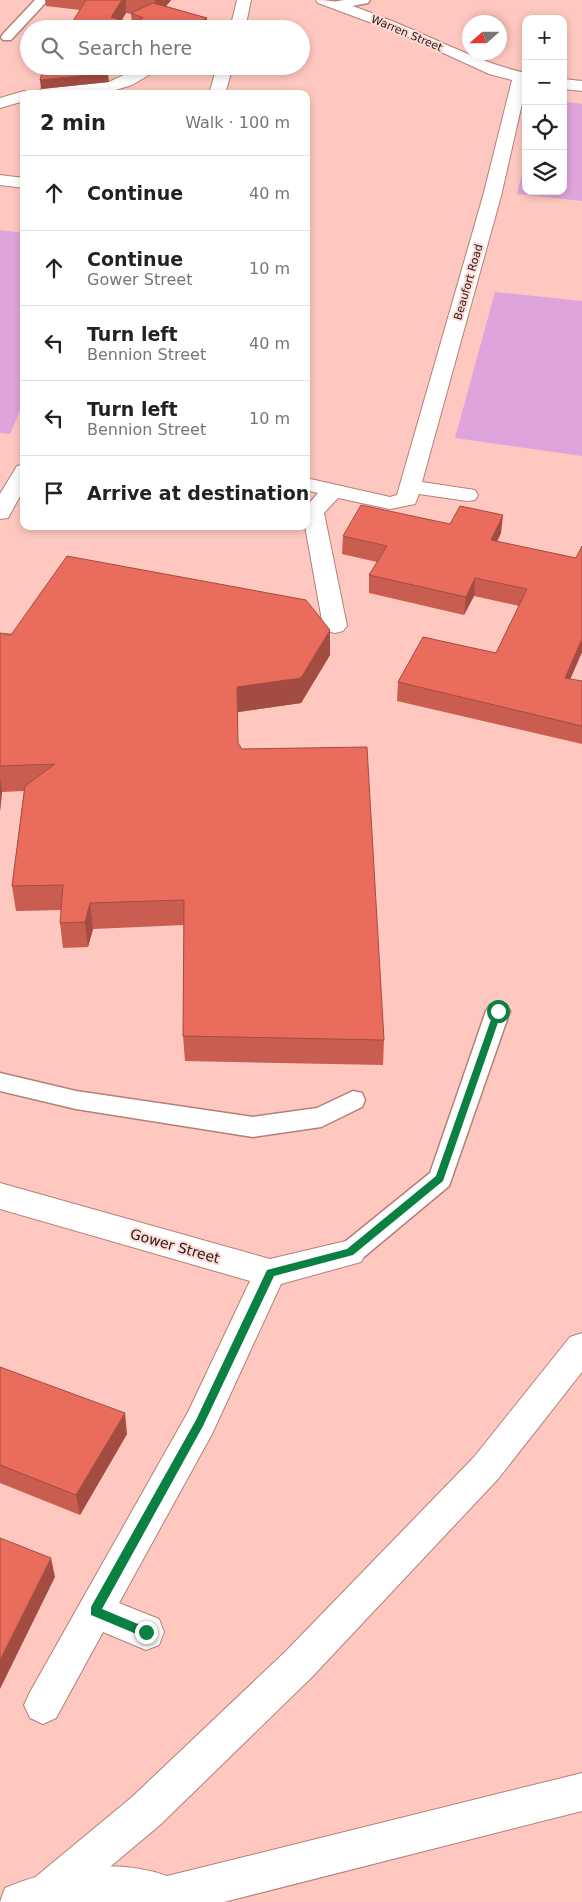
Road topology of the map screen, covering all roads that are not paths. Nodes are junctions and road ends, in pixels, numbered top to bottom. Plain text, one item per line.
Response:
1 (42, 0) edge
2 (244, 0) edge
3 (364, 0) edge
4 (329, 3) edge
5 (23, 20) edge
6 (239, 20) edge
7 (20, 23) edge
8 (7, 37) dead end
9 (139, 75) edge
10 (222, 75) edge
11 (522, 78) edge
12 (522, 82) edge
13 (567, 84) edge
14 (582, 86) edge
15 (80, 90) edge
16 (217, 90) edge
17 (20, 97) edge
18 (0, 103) edge
19 (0, 180) edge
20 (20, 182) edge
21 (20, 477) edge
22 (310, 485) edge
23 (410, 486) junction
24 (333, 490) junction
25 (467, 495) dead end
26 (0, 513) edge
27 (334, 626) dead end
28 (498, 1011) dead end
29 (0, 1082) edge
30 (353, 1100) dead end
31 (0, 1196) edge
32 (350, 1253) joint
33 (270, 1273) junction
34 (582, 1347) edge
35 (95, 1611) junction
36 (146, 1632) dead end
37 (43, 1704) dead end
38 (582, 1792) edge
39 (0, 1897) edge
40 (28, 1899) edge
41 (175, 1899) edge

1 - 5 lane
2 - 6 main road
3 - 4 lane
4 - 11 main road, Warren Street
7 - 8 lane
9 - 15 main road
10 - 16 main road
12 - 23 main road, Beaufort Road
13 - 14 main road
17 - 18 main road
19 - 20 main road
21 - 26 main road
22 - 24 main road
23 - 24 main road
23 - 25 main road
24 - 27 main road
28 - 32 lane
29 - 30 lane
31 - 33 main road, Gower Street
32 - 33 main road, Gower Street
33 - 35 main road
34 - 40 main road
35 - 36 main road
35 - 37 main road
38 - 41 main road
39 - 40 main road
40 - 41 main road

